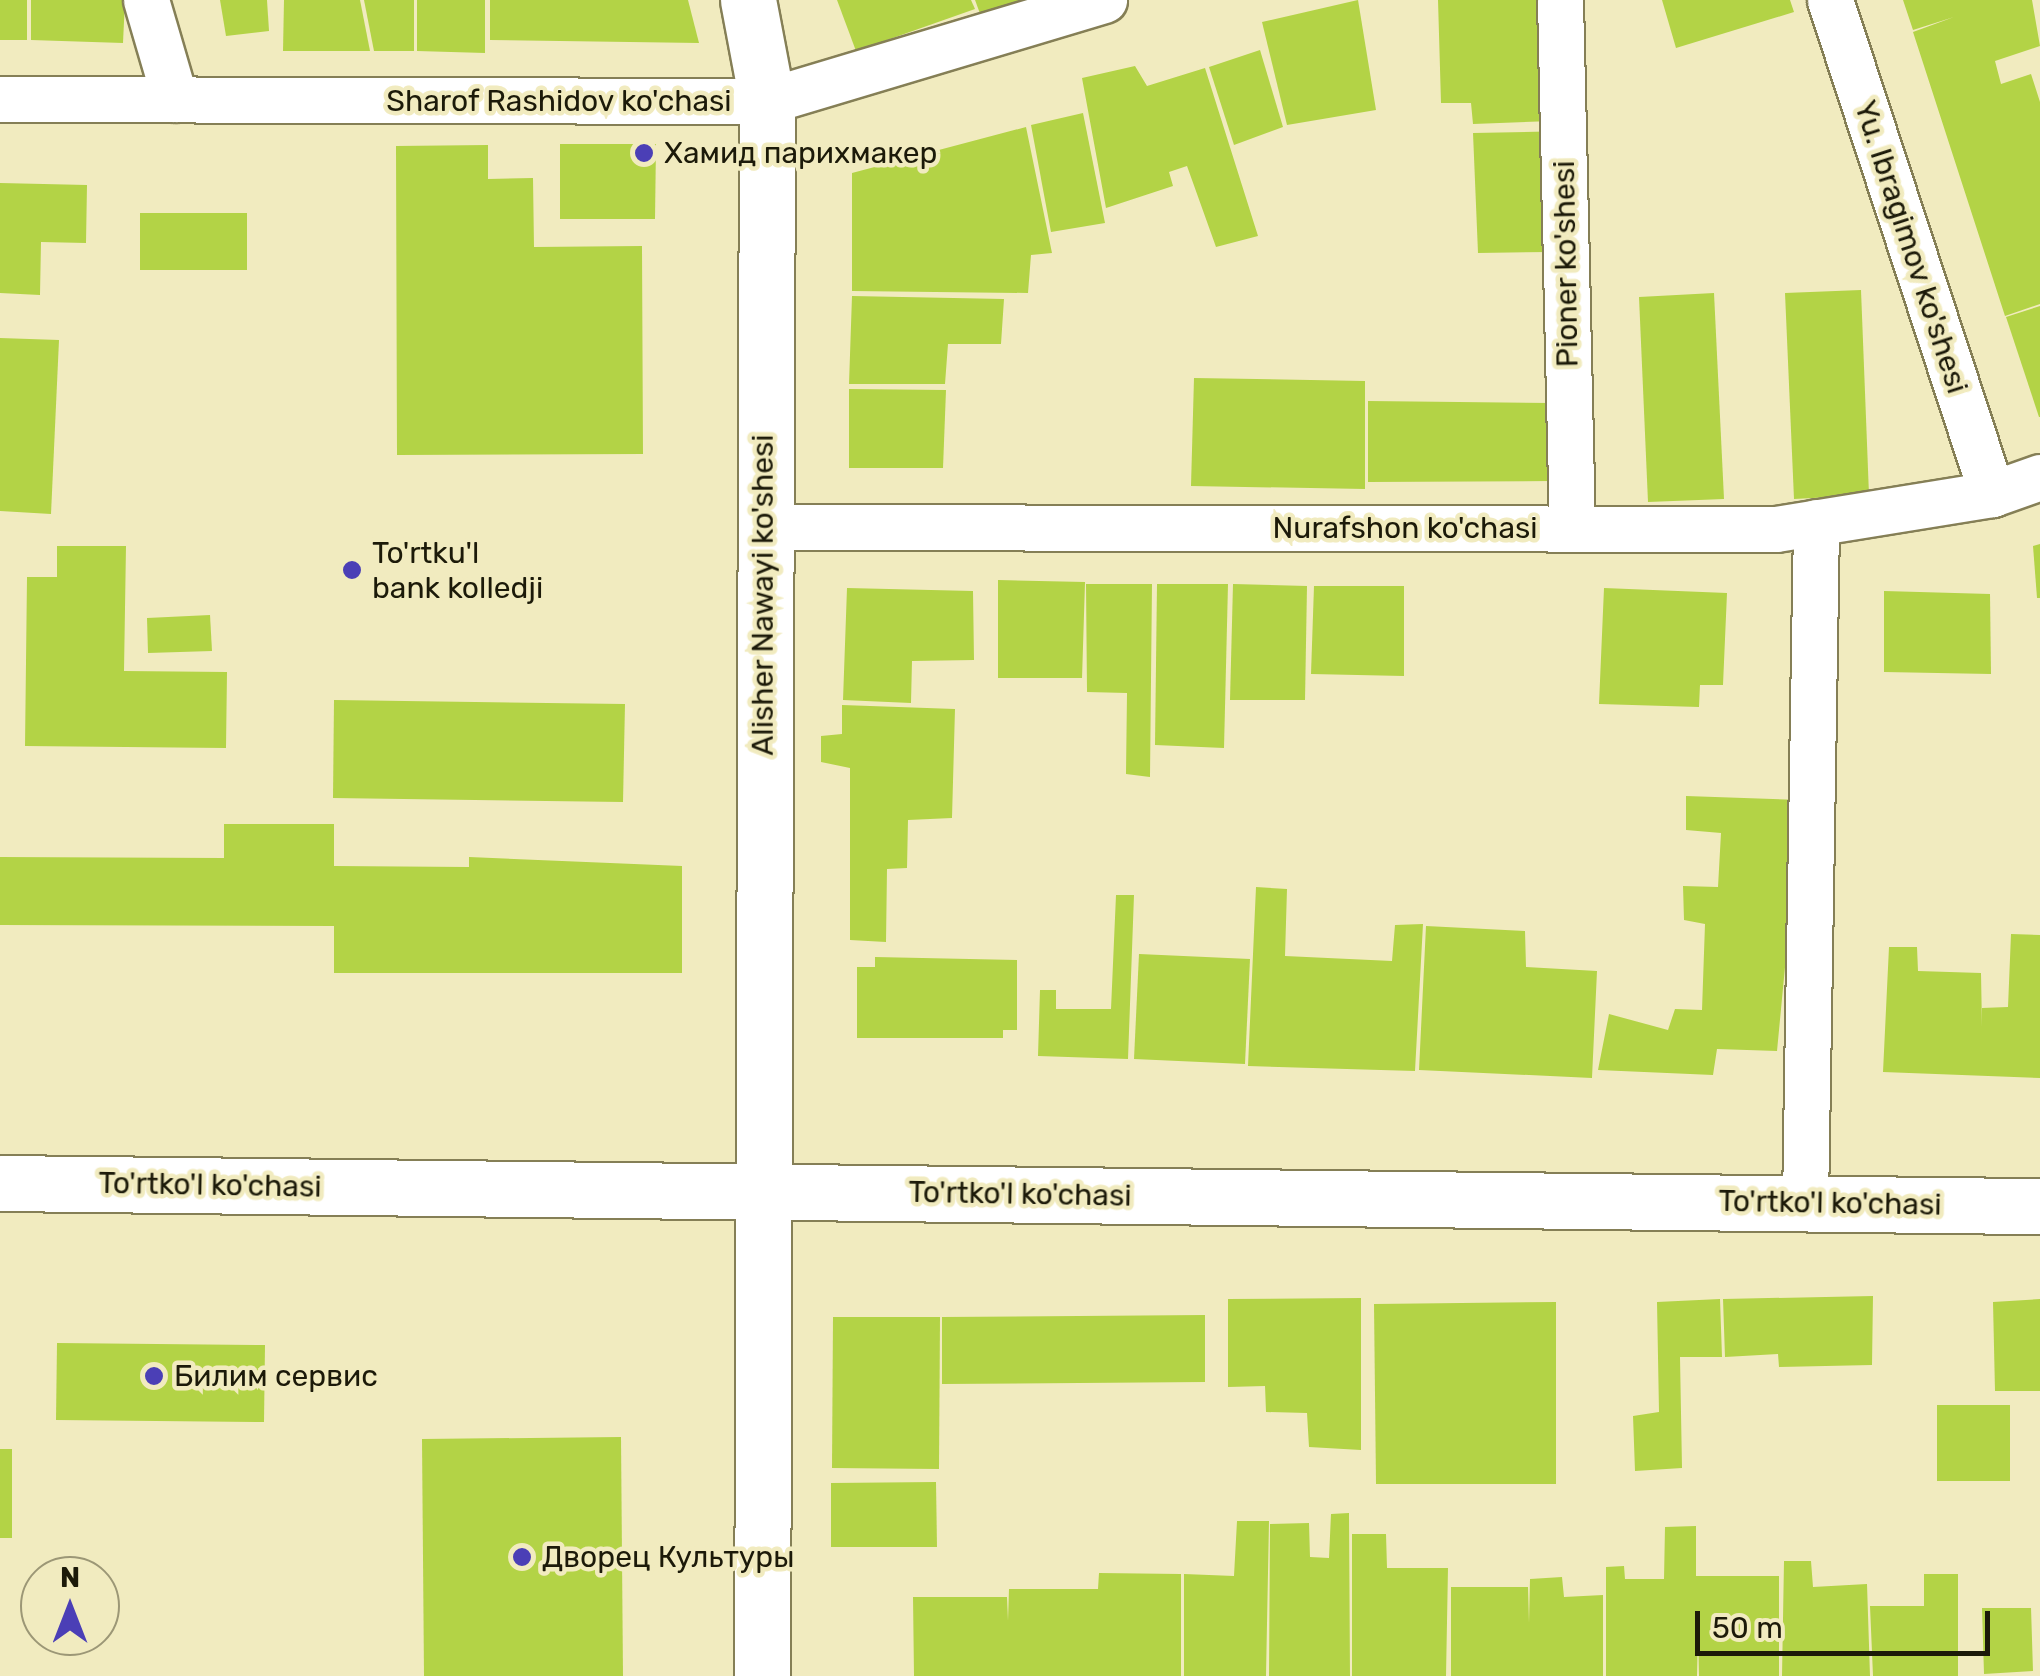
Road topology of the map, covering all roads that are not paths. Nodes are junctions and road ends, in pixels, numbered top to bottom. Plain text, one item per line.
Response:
1 (146, 0) edge
2 (748, 0) edge
3 (1104, 0) edge
4 (1560, 0) edge
5 (1830, 0) edge
6 (0, 99) edge
7 (176, 99) junction
8 (767, 101) junction
9 (2040, 477) edge
10 (1992, 494) junction
11 (1816, 522) junction
12 (764, 527) junction
13 (1572, 529) junction
14 (0, 1183) edge
15 (758, 1191) junction
16 (1804, 1203) junction
17 (2040, 1206) edge
18 (762, 1676) edge

1 - 7 street
2 - 8 street, Alisher Nawayi ko'shesi
3 - 8 street, Sharof Rashidov ko'chasi
4 - 13 street, Pioner ko'shesi
5 - 10 street, Yu. Ibragimov ko'shesi
6 - 7 street, Sharof Rashidov ko'chasi
7 - 8 street, Sharof Rashidov ko'chasi
8 - 12 street, Alisher Nawayi ko'shesi
9 - 10 street, Nurafshon ko'chasi
10 - 11 street, Nurafshon ko'chasi
11 - 13 street, Nurafshon ko'chasi
11 - 16 street
12 - 13 street, Nurafshon ko'chasi
12 - 15 street, Alisher Nawayi ko'shesi
14 - 15 street, To'rtko'l ko'chasi
15 - 16 street, To'rtko'l ko'chasi
15 - 18 street, Alisher Nawayi ko'shesi
16 - 17 street, To'rtko'l ko'chasi

